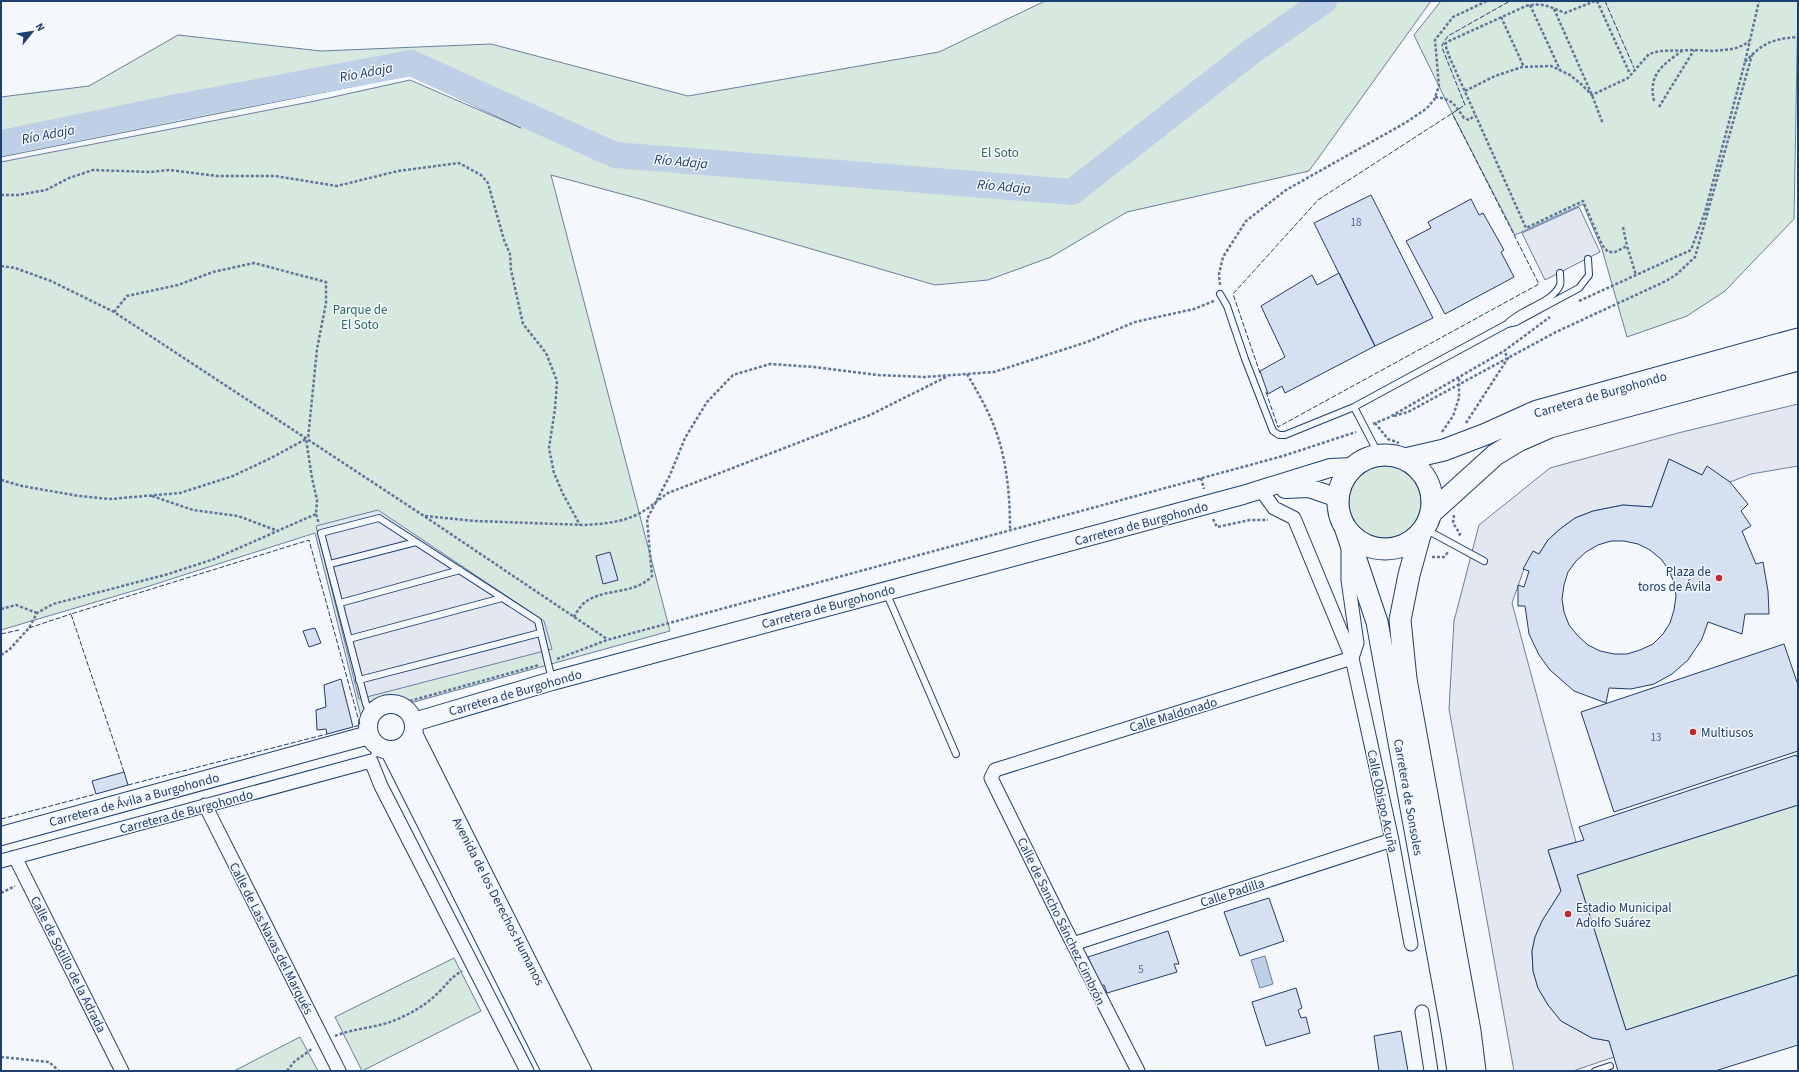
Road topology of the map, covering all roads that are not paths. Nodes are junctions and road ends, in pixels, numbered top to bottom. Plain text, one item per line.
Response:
1 (1588, 259) dead end
2 (1560, 273) dead end
3 (1220, 294) road end
4 (1507, 324) junction
5 (1798, 339) edge
6 (1798, 360) edge
7 (1354, 407) junction
8 (1379, 455) junction
9 (1405, 459) junction
10 (1353, 467) junction
11 (1263, 493) junction
12 (1243, 496) junction
13 (1338, 498) junction
14 (1425, 526) junction
15 (1346, 532) junction
16 (416, 542) junction
17 (1484, 561) dead end
18 (330, 564) junction
19 (460, 570) junction
20 (885, 590) junction
21 (502, 598) junction
22 (340, 604) junction
23 (540, 633) junction
24 (349, 639) junction
25 (1352, 658) junction
26 (360, 680) junction
27 (552, 681) junction
28 (368, 709) junction
29 (414, 726) junction
30 (383, 748) junction
31 (956, 754) dead end
32 (995, 770) joint
33 (206, 805) junction
34 (1, 836) edge
35 (1392, 840) junction
36 (15, 857) junction
37 (1, 861) edge
38 (1073, 944) junction
39 (1412, 944) dead end
40 (1422, 1012) dead end
41 (1610, 1066) dead end
42 (122, 1071) edge
43 (339, 1071) edge
44 (527, 1071) edge
45 (551, 1071) edge
46 (569, 1071) edge
47 (585, 1071) edge
48 (1138, 1071) edge
49 (1431, 1071) edge
50 (1458, 1071) edge
51 (1475, 1071) edge
52 (1595, 1071) edge

1 - 4 lane
2 - 4 lane
3 - 7 lane
4 - 7 lane
5 - 9 highway, Carretera de Burgohondo
6 - 14 highway, Carretera de Burgohondo
7 - 8 lane
8 - 9 highway
8 - 10 highway
9 - 14 highway
10 - 12 main road, Carretera de Burgohondo
10 - 13 highway
11 - 12 main road, Carretera de Burgohondo
11 - 13 main road, Carretera de Burgohondo
11 - 25 street, Calle Obispo Acuña
12 - 20 main road, Carretera de Burgohondo
13 - 15 highway
14 - 15 highway
14 - 17 lane
14 - 51 highway, Carretera de Sonsoles
15 - 25 street, Calle Obispo Acuña
15 - 50 highway, Carretera de Sonsoles
16 - 18 lane
16 - 18 lane
16 - 19 lane
18 - 22 lane
19 - 21 lane
19 - 22 lane
20 - 27 main road, Carretera de Burgohondo
20 - 31 lane
21 - 23 lane
21 - 24 lane
22 - 24 lane
23 - 26 lane
23 - 27 lane
24 - 26 lane
25 - 32 street, Calle Maldonado
25 - 35 street, Calle Obispo Acuña
26 - 28 lane
27 - 29 main road, Carretera de Burgohondo
28 - 29 main road
28 - 30 main road
29 - 30 main road
29 - 47 street, Avenida de los Derechos Humanos
30 - 33 street, Carretera de Burgohondo
30 - 34 main road, Carretera de Ávila a Burgohondo
30 - 44 street
30 - 45 main road
30 - 46 main road, Avenida de los Derechos Humanos
32 - 38 street, Calle de Sancho Sánchez Cimbrón
33 - 36 street, Carretera de Burgohondo
33 - 43 street, Calle de Las Navas del Marqués
35 - 38 street, Calle Padilla
35 - 39 street, Calle Obispo Acuña
36 - 37 street, Carretera de Burgohondo
36 - 42 street, Calle de Sotillo de la Adrada
38 - 48 street, Calle de Sancho Sánchez Cimbrón
40 - 49 street
41 - 52 lane

